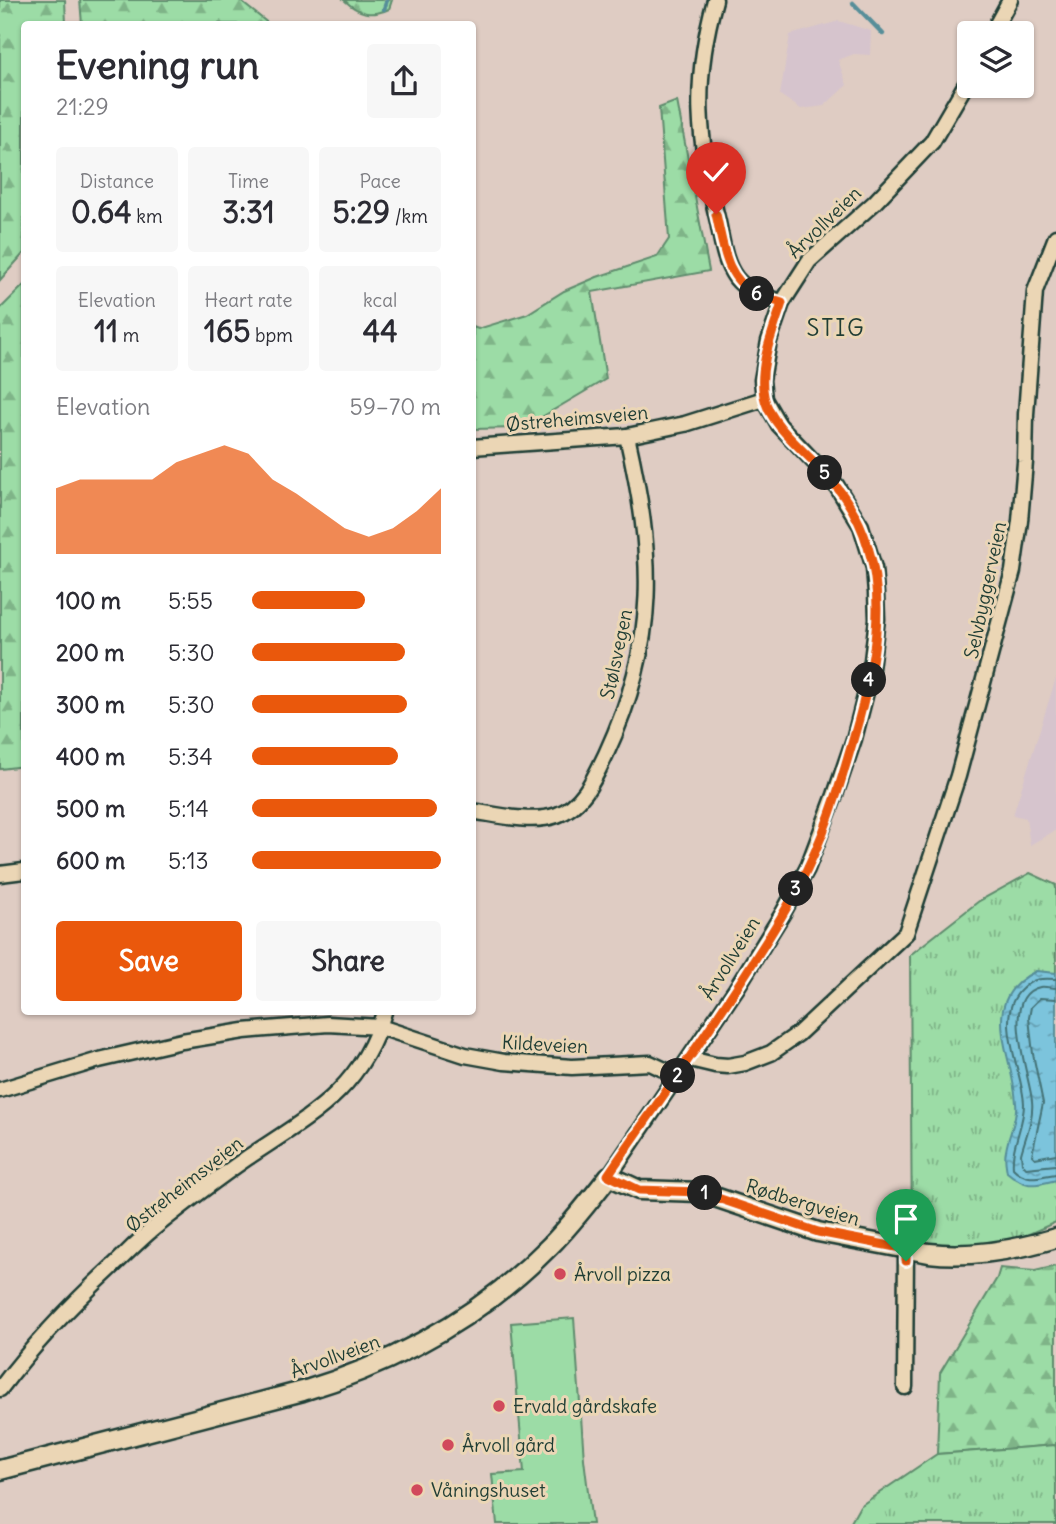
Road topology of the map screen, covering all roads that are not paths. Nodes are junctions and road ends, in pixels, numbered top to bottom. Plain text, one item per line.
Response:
1 (715, 0) edge
2 (1010, 0) edge
3 (999, 21) edge
4 (958, 98) edge
5 (1056, 237) edge
6 (782, 303) junction
7 (764, 399) junction
8 (627, 436) junction
9 (476, 447) edge
10 (476, 811) edge
11 (21, 871) edge
12 (0, 874) edge
13 (383, 1015) edge
14 (380, 1027) junction
15 (690, 1059) junction
16 (678, 1076) junction
17 (0, 1090) edge
18 (608, 1175) junction
19 (1056, 1238) edge
20 (906, 1249) junction
21 (905, 1387) dead end
22 (0, 1389) edge
23 (0, 1470) edge

1 - 6 street
2 - 3 street
4 - 6 street, Årvollveien
5 - 15 street, Selvbyggerveien
6 - 7 street, Årvollveien
7 - 8 street, Østreheimsveien
7 - 15 street, Årvollveien
8 - 9 street, Østreheimsveien
8 - 10 street, Stølsvegen
11 - 12 street
13 - 14 street, Østreheimsveien
14 - 16 street, Kildeveien
14 - 17 street, Kildeveien
14 - 22 street, Østreheimsveien
15 - 16 street, Årvollveien
16 - 18 street, Årvollveien
18 - 20 street, Rødbergveien
18 - 23 street, Årvollveien
19 - 20 street, Rødbergveien
20 - 21 street

